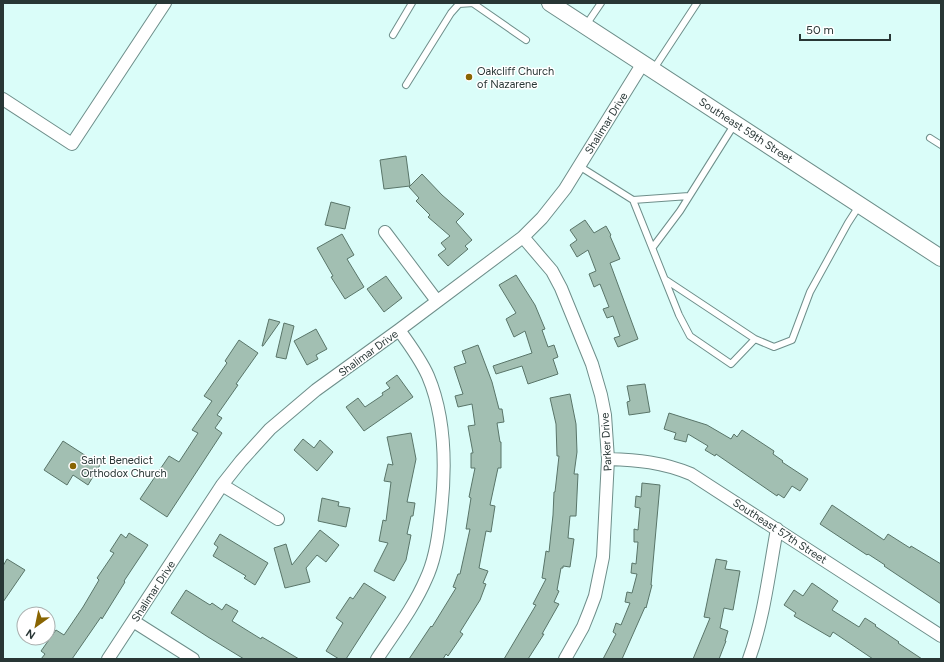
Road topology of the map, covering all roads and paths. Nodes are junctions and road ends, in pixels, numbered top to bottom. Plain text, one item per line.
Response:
1 (165, 3) edge
2 (412, 3) edge
3 (474, 3) edge
4 (550, 3) edge
5 (601, 3) edge
6 (696, 3) edge
7 (586, 26) junction
8 (393, 35) dead end
9 (526, 40) dead end
10 (648, 67) junction
11 (406, 85) dead end
12 (3, 99) edge
13 (735, 124) junction
14 (930, 138) dead end
15 (941, 145) edge
16 (579, 166) junction
17 (689, 196) junction
18 (633, 200) junction
19 (860, 205) junction
20 (385, 232) dead end
21 (523, 237) junction
22 (653, 247) junction
23 (941, 258) edge
24 (666, 280) junction
25 (437, 301) junction
26 (399, 330) junction
27 (755, 339) junction
28 (608, 459) junction
29 (222, 485) junction
30 (278, 519) dead end
31 (776, 529) junction
32 (133, 621) junction
33 (941, 636) edge
34 (108, 659) edge
35 (193, 659) edge
36 (377, 659) edge
37 (564, 659) edge
38 (749, 659) edge

1 - 12 street
2 - 8 lane
3 - 9 lane
3 - 11 lane
4 - 7 main road, Southeast 59th Street
5 - 7 lane
6 - 10 lane
7 - 10 main road, Southeast 59th Street
10 - 13 main road, Southeast 59th Street
10 - 16 street, Shalimar Drive
13 - 17 lane
13 - 19 main road, Southeast 59th Street
14 - 15 lane
16 - 18 lane
16 - 21 street, Shalimar Drive
17 - 18 lane
17 - 22 lane
18 - 22 lane
19 - 23 main road, Southeast 59th Street
19 - 27 lane
20 - 25 street
21 - 25 street, Shalimar Drive
21 - 28 street, Parker Drive
22 - 24 lane
24 - 27 lane
24 - 27 lane
25 - 26 street, Shalimar Drive
26 - 29 street, Shalimar Drive
26 - 36 street
28 - 31 street, Southeast 57th Street
28 - 37 street, Parker Drive
29 - 30 street
29 - 32 street, Shalimar Drive
31 - 33 street, Southeast 57th Street
31 - 38 street
32 - 34 street, Shalimar Drive
32 - 35 street

